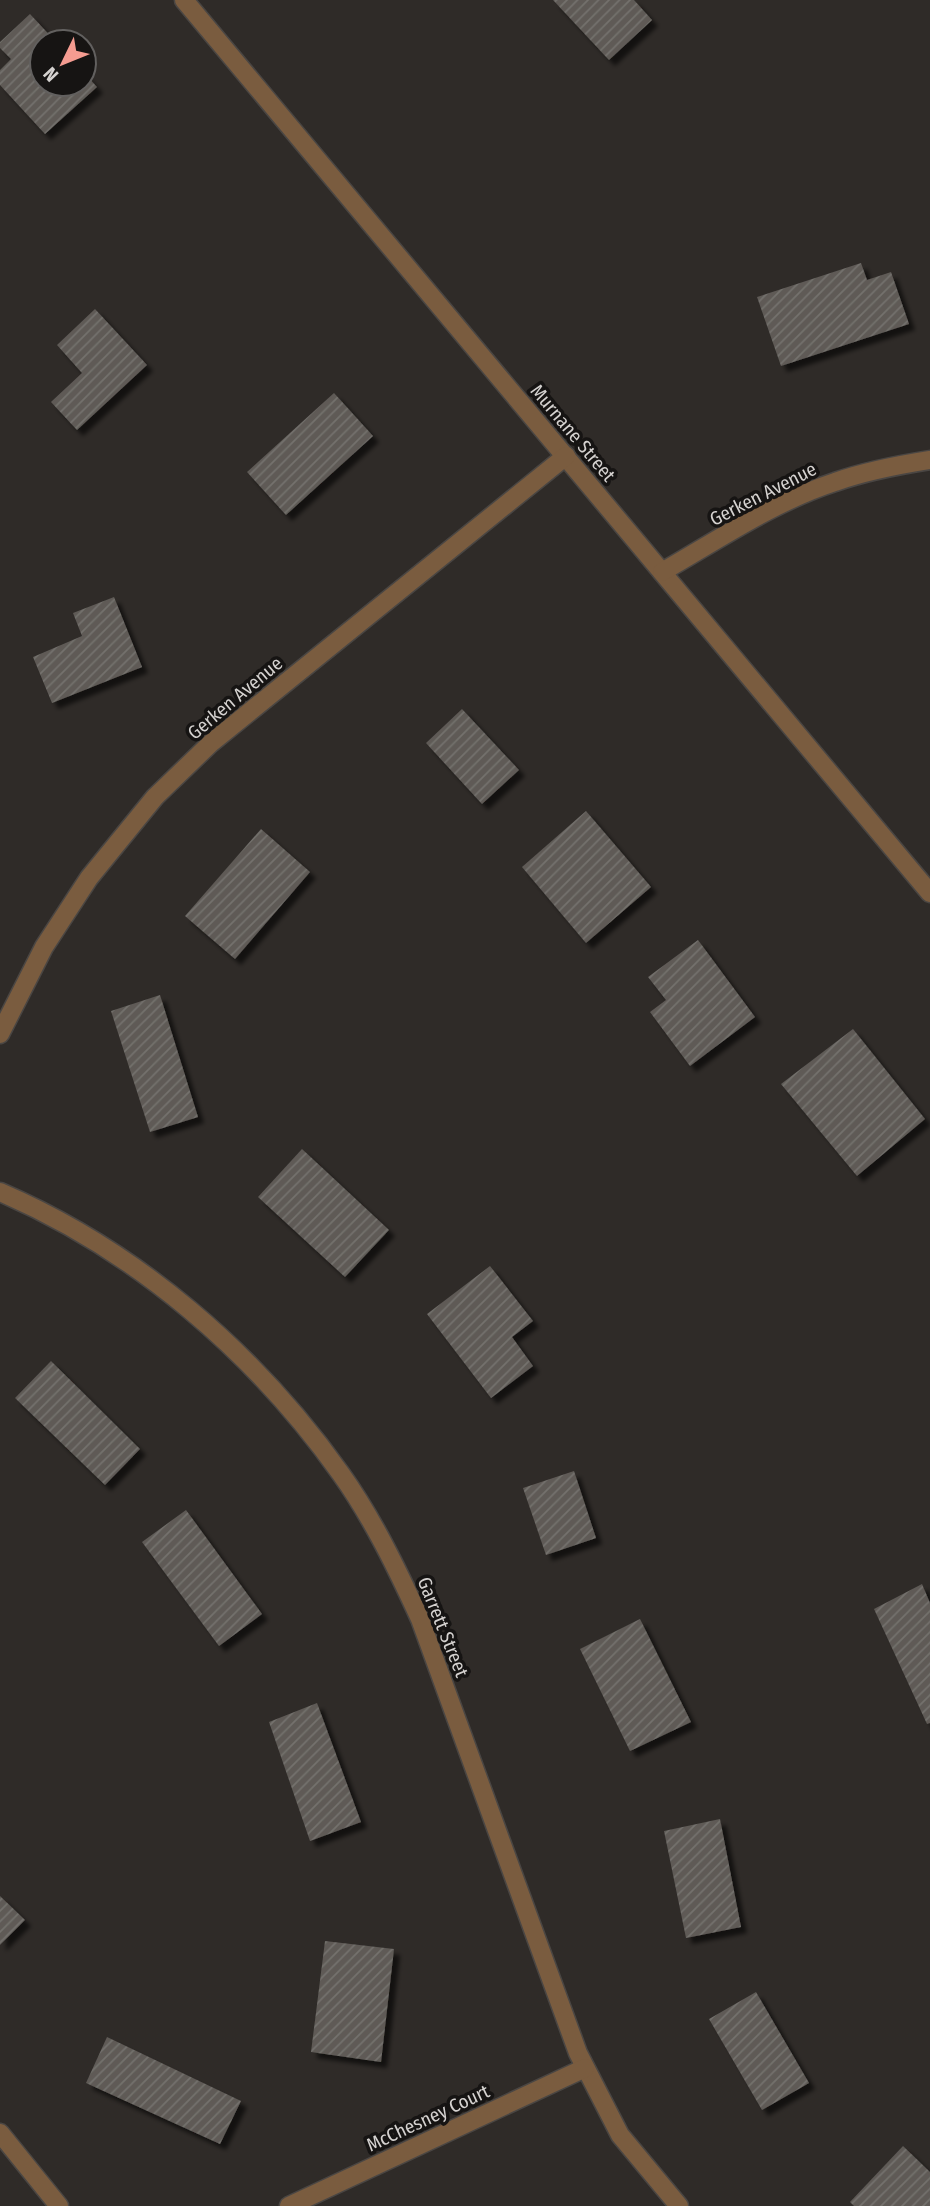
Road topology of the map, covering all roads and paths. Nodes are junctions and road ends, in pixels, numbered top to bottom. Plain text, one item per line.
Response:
1 (184, 0) edge
2 (566, 456) junction
3 (930, 460) edge
4 (662, 572) junction
5 (930, 892) edge
6 (0, 1034) edge
7 (0, 1192) edge
8 (584, 2068) junction
9 (0, 2133) edge
10 (59, 2206) edge
11 (289, 2206) edge
12 (679, 2206) edge

1 - 2 street, Murnane Street
2 - 4 street, Murnane Street
2 - 6 street, Gerken Avenue
3 - 4 street, Gerken Avenue
4 - 5 street, Murnane Street
7 - 8 street, Garrett Street
8 - 11 street, McChesney Court
8 - 12 street, Garrett Street
9 - 10 street

